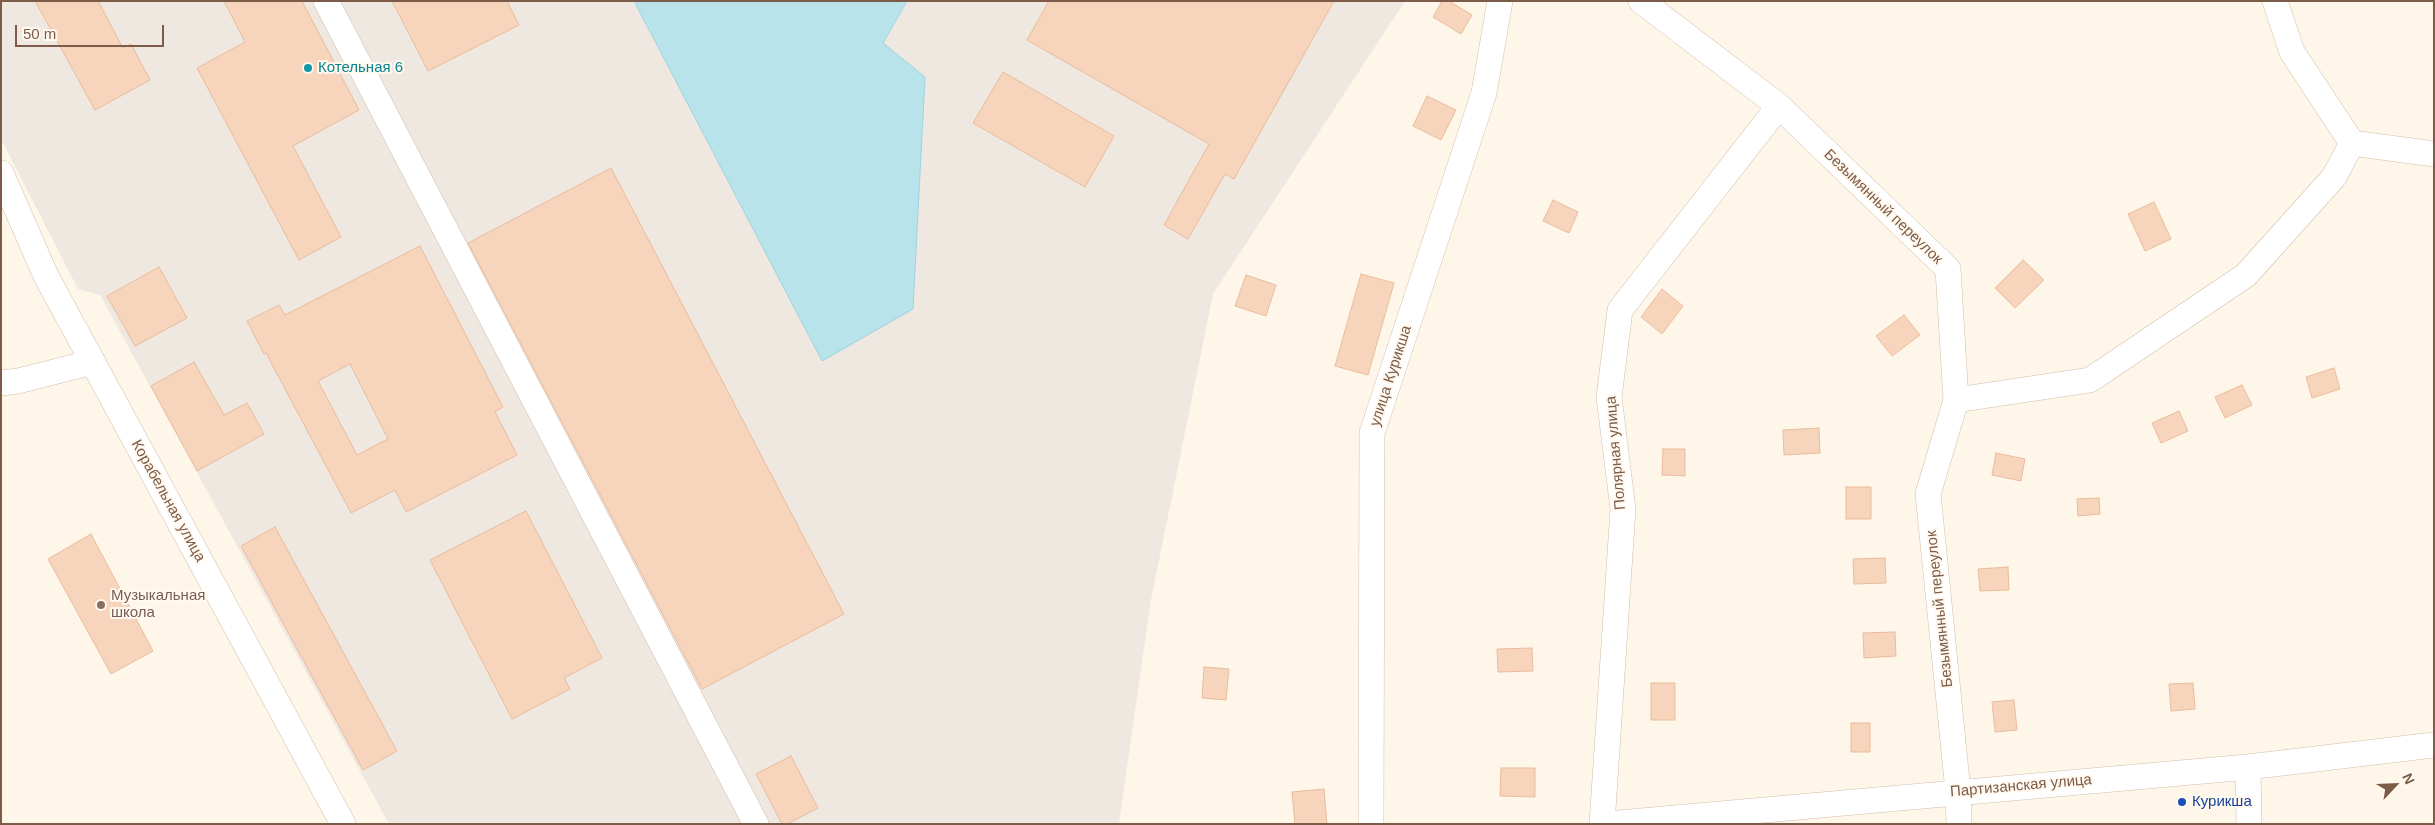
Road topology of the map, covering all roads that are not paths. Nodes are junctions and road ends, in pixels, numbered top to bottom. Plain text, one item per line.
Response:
1 (326, 1) edge
2 (1500, 1) edge
3 (1641, 1) edge
4 (2275, 1) edge
5 (1780, 106) junction
6 (2352, 143) junction
7 (2434, 154) edge
8 (1, 173) edge
9 (93, 362) junction
10 (1, 383) edge
11 (1956, 400) junction
12 (2434, 745) edge
13 (2248, 767) junction
14 (1958, 791) junction
15 (344, 824) edge
16 (756, 824) edge
17 (1371, 824) edge
18 (1602, 824) edge
19 (1608, 824) edge
20 (1959, 824) edge
21 (2249, 824) edge

1 - 16 street
2 - 17 street, улица Курикша
3 - 5 street, Безымянный переулок
4 - 6 street
5 - 11 street, Безымянный переулок
5 - 18 street, Полярная улица
6 - 7 street
6 - 11 street
8 - 9 street, Корабельная улица
9 - 10 street
9 - 15 street, Корабельная улица
11 - 14 street, Безымянный переулок
12 - 13 street, Партизанская улица
13 - 14 street, Партизанская улица
13 - 21 street
14 - 19 street, Партизанская улица
14 - 20 street, Безымянный переулок

